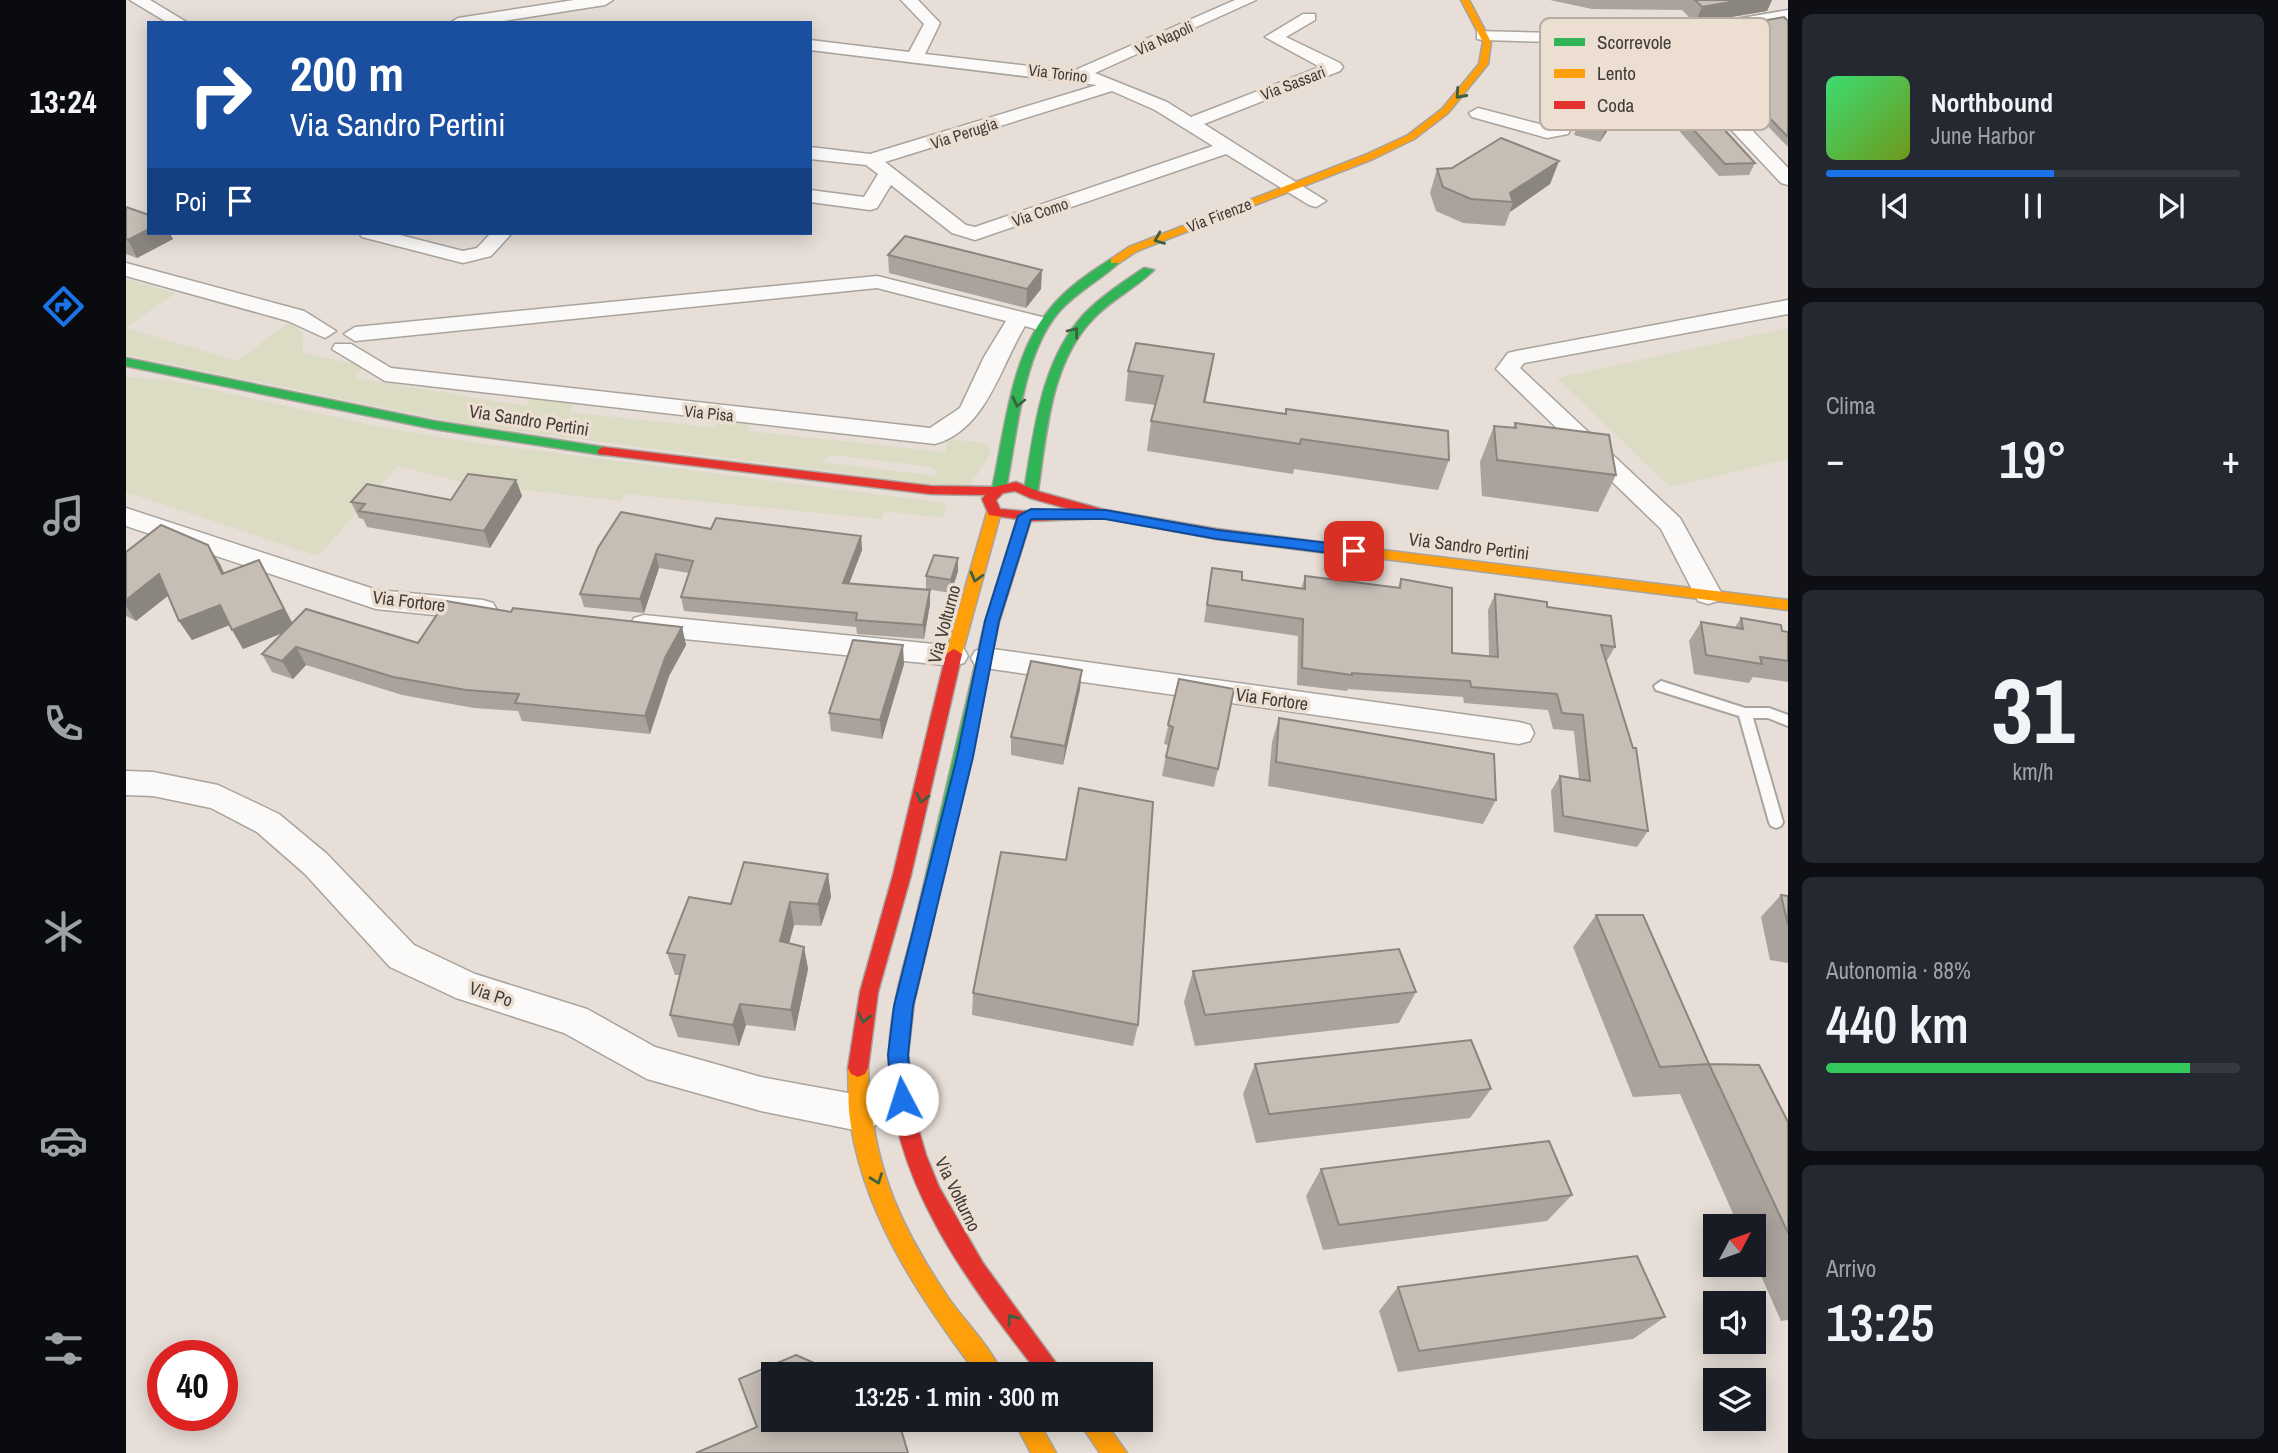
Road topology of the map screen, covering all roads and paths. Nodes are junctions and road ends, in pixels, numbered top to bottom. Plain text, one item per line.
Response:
1 (138, 0) edge
2 (605, 0) edge
3 (909, 0) edge
4 (1248, 0) edge
5 (1465, 0) edge
6 (1788, 15) edge
7 (1309, 16) dead end
8 (1498, 16) dead end
9 (1770, 18) edge
10 (176, 21) edge
11 (471, 21) edge
12 (1483, 35) junction
13 (1540, 41) edge
14 (1508, 42) junction
15 (812, 45) edge
16 (915, 57) junction
17 (1079, 74) junction
18 (1114, 85) junction
19 (1482, 108) joint
20 (1189, 124) junction
21 (1461, 129) dead end
22 (1540, 129) edge
23 (1542, 130) edge
24 (1562, 130) edge
25 (1740, 130) edge
26 (1227, 147) junction
27 (812, 153) edge
28 (871, 160) junction
29 (888, 173) junction
30 (1788, 179) edge
31 (1291, 187) junction
32 (812, 196) edge
33 (1322, 199) joint
34 (1292, 210) dead end
35 (377, 235) edge
36 (500, 235) edge
37 (1160, 263) dead end
38 (126, 269) edge
39 (1788, 307) edge
40 (1019, 318) junction
41 (1045, 325) junction
42 (349, 341) junction
43 (126, 362) edge
44 (931, 490) junction
45 (997, 490) junction
46 (1033, 493) junction
47 (992, 510) junction
48 (1105, 514) junction
49 (1028, 515) junction
50 (126, 517) edge
51 (1708, 594) junction
52 (1788, 605) edge
53 (514, 612) edge
54 (624, 623) edge
55 (954, 656) junction
56 (985, 658) junction
57 (1661, 686) dead end
58 (1745, 713) junction
59 (1788, 721) edge
60 (1519, 733) dead end
61 (126, 783) edge
62 (1776, 822) dead end
63 (902, 1099) junction
64 (859, 1113) junction
65 (983, 1362) edge
66 (1044, 1362) edge
67 (1032, 1432) edge
68 (1098, 1432) edge
69 (1044, 1453) edge
70 (1115, 1453) edge

1 - 10 street
2 - 11 street
3 - 16 street
4 - 17 street, Via Napoli
5 - 12 street
6 - 9 street
7 - 20 street, Via Sassari
8 - 14 street
12 - 14 street
12 -> 31 street, Via Firenze
13 - 14 street
15 - 16 street, Via Torino
16 - 17 street, Via Torino
17 - 18 street, Via Torino
18 - 20 street, Via Torino
18 - 28 street, Via Perugia
19 - 21 street
19 - 22 street
20 - 26 street, Via Torino
23 - 24 street
25 - 30 street
26 - 29 street, Via Como
26 - 31 street, Via Torino
27 - 28 street, Via Perugia
28 - 29 street, Via Como
29 - 32 street
31 - 33 street, Via Torino
31 -> 41 street, Via Firenze
33 - 34 street
35 - 36 street
46 -> 37 street
38 - 42 street
39 - 51 street
40 - 41 street
40 - 42 street
40 - 42 street, Via Pisa
41 -> 45 street, Via Firenze
43 - 44 street, Via Sandro Pertini
44 - 45 street, Via Sandro Pertini
44 - 47 street, Via Sandro Pertini
45 - 46 street, Via Sandro Pertini
45 - 47 street
46 - 48 street, Via Sandro Pertini
46 - 49 street
47 - 49 street, Via Sandro Pertini
47 -> 55 street, Via Volturno
48 - 49 street, Via Sandro Pertini
48 - 51 street, Via Sandro Pertini
49 - 56 street, Via Volturno
50 - 53 street, Via Fortore
51 - 52 street, Via Sandro Pertini
54 - 55 street
55 -> 64 street, Via Volturno
56 - 60 street, Via Fortore
56 - 63 street, Via Volturno
57 - 58 lane
58 - 59 lane
58 - 62 lane
61 - 64 street, Via Po
63 - 64 street, Via Po
66 -> 63 street, Via Volturno
64 -> 65 street, Via Volturno
67 - 69 street
68 - 70 street

